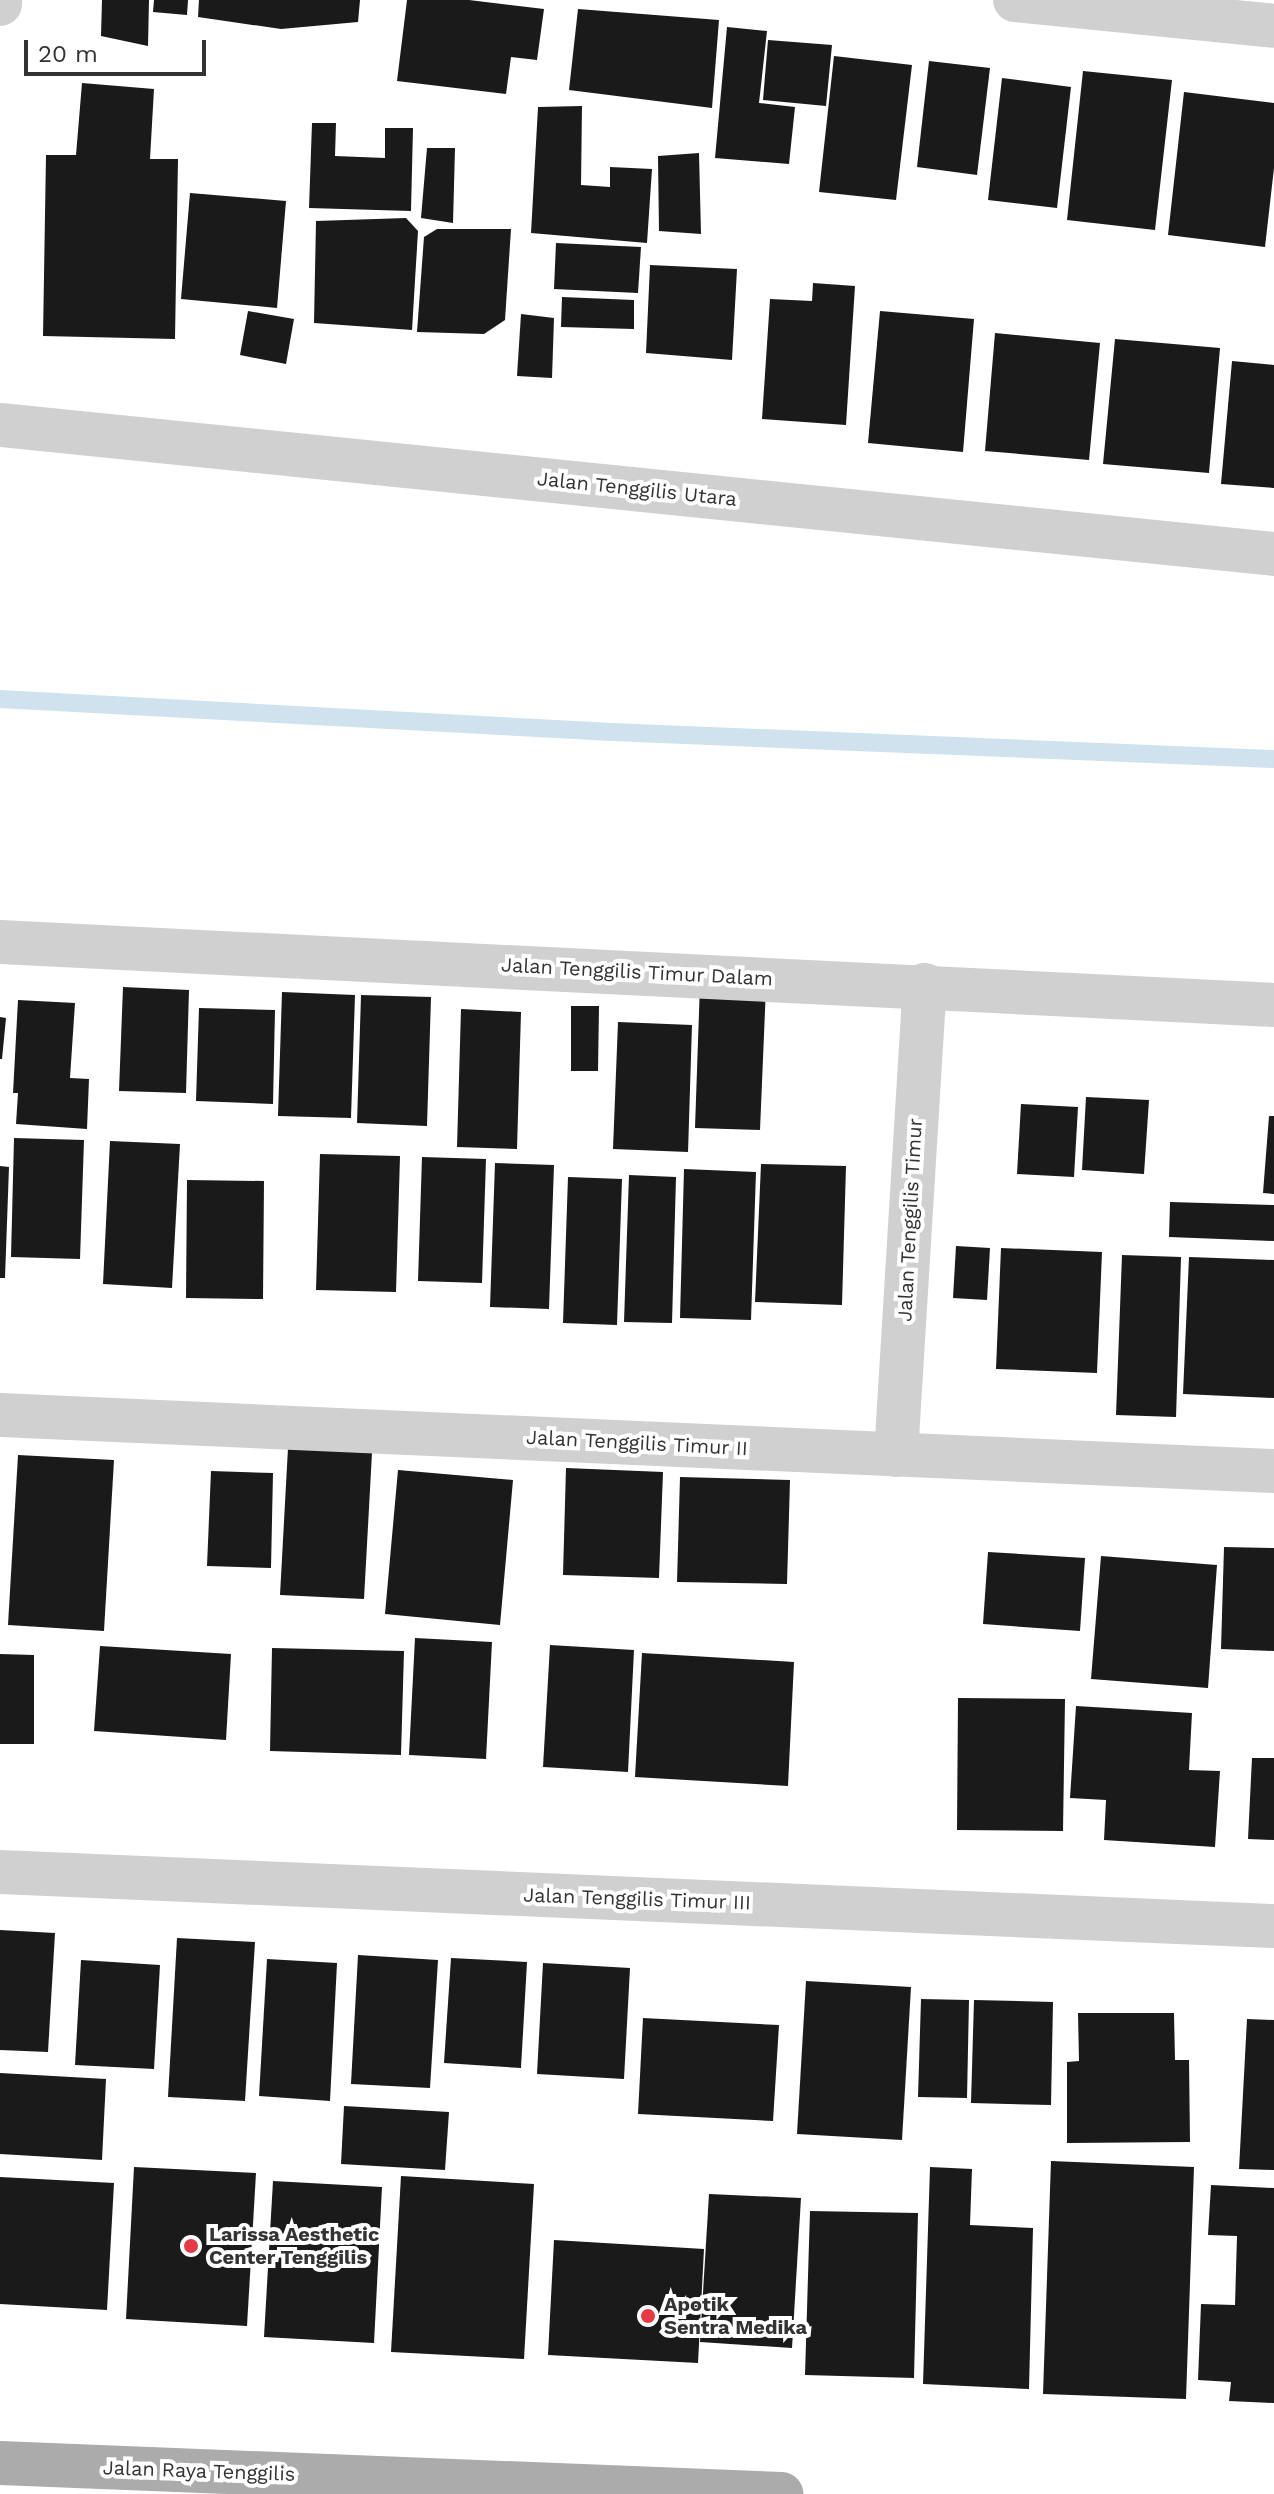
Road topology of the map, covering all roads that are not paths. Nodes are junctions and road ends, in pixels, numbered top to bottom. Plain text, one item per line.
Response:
1 (1015, 0) edge
2 (1274, 26) edge
3 (0, 425) edge
4 (1274, 554) edge
5 (0, 942) edge
6 (925, 985) junction
7 (1274, 1005) edge
8 (0, 1415) edge
9 (896, 1455) junction
10 (1274, 1471) edge
11 (0, 1872) edge
12 (1274, 1926) edge
13 (0, 2463) edge
14 (580, 2490) edge
15 (781, 2494) edge

1 - 2 street
3 - 4 street, Jalan Tenggilis Utara
5 - 6 street, Jalan Tenggilis Timur Dalam
6 - 7 street, Jalan Tenggilis Timur Dalam
6 - 9 street, Jalan Tenggilis Timur
8 - 9 street, Jalan Tenggilis Timur II
9 - 10 street, Jalan Tenggilis Timur II
11 - 12 street, Jalan Tenggilis Timur III
13 - 14 main road, Jalan Raya Tenggilis
14 - 15 main road, Jalan Raya Tenggilis

